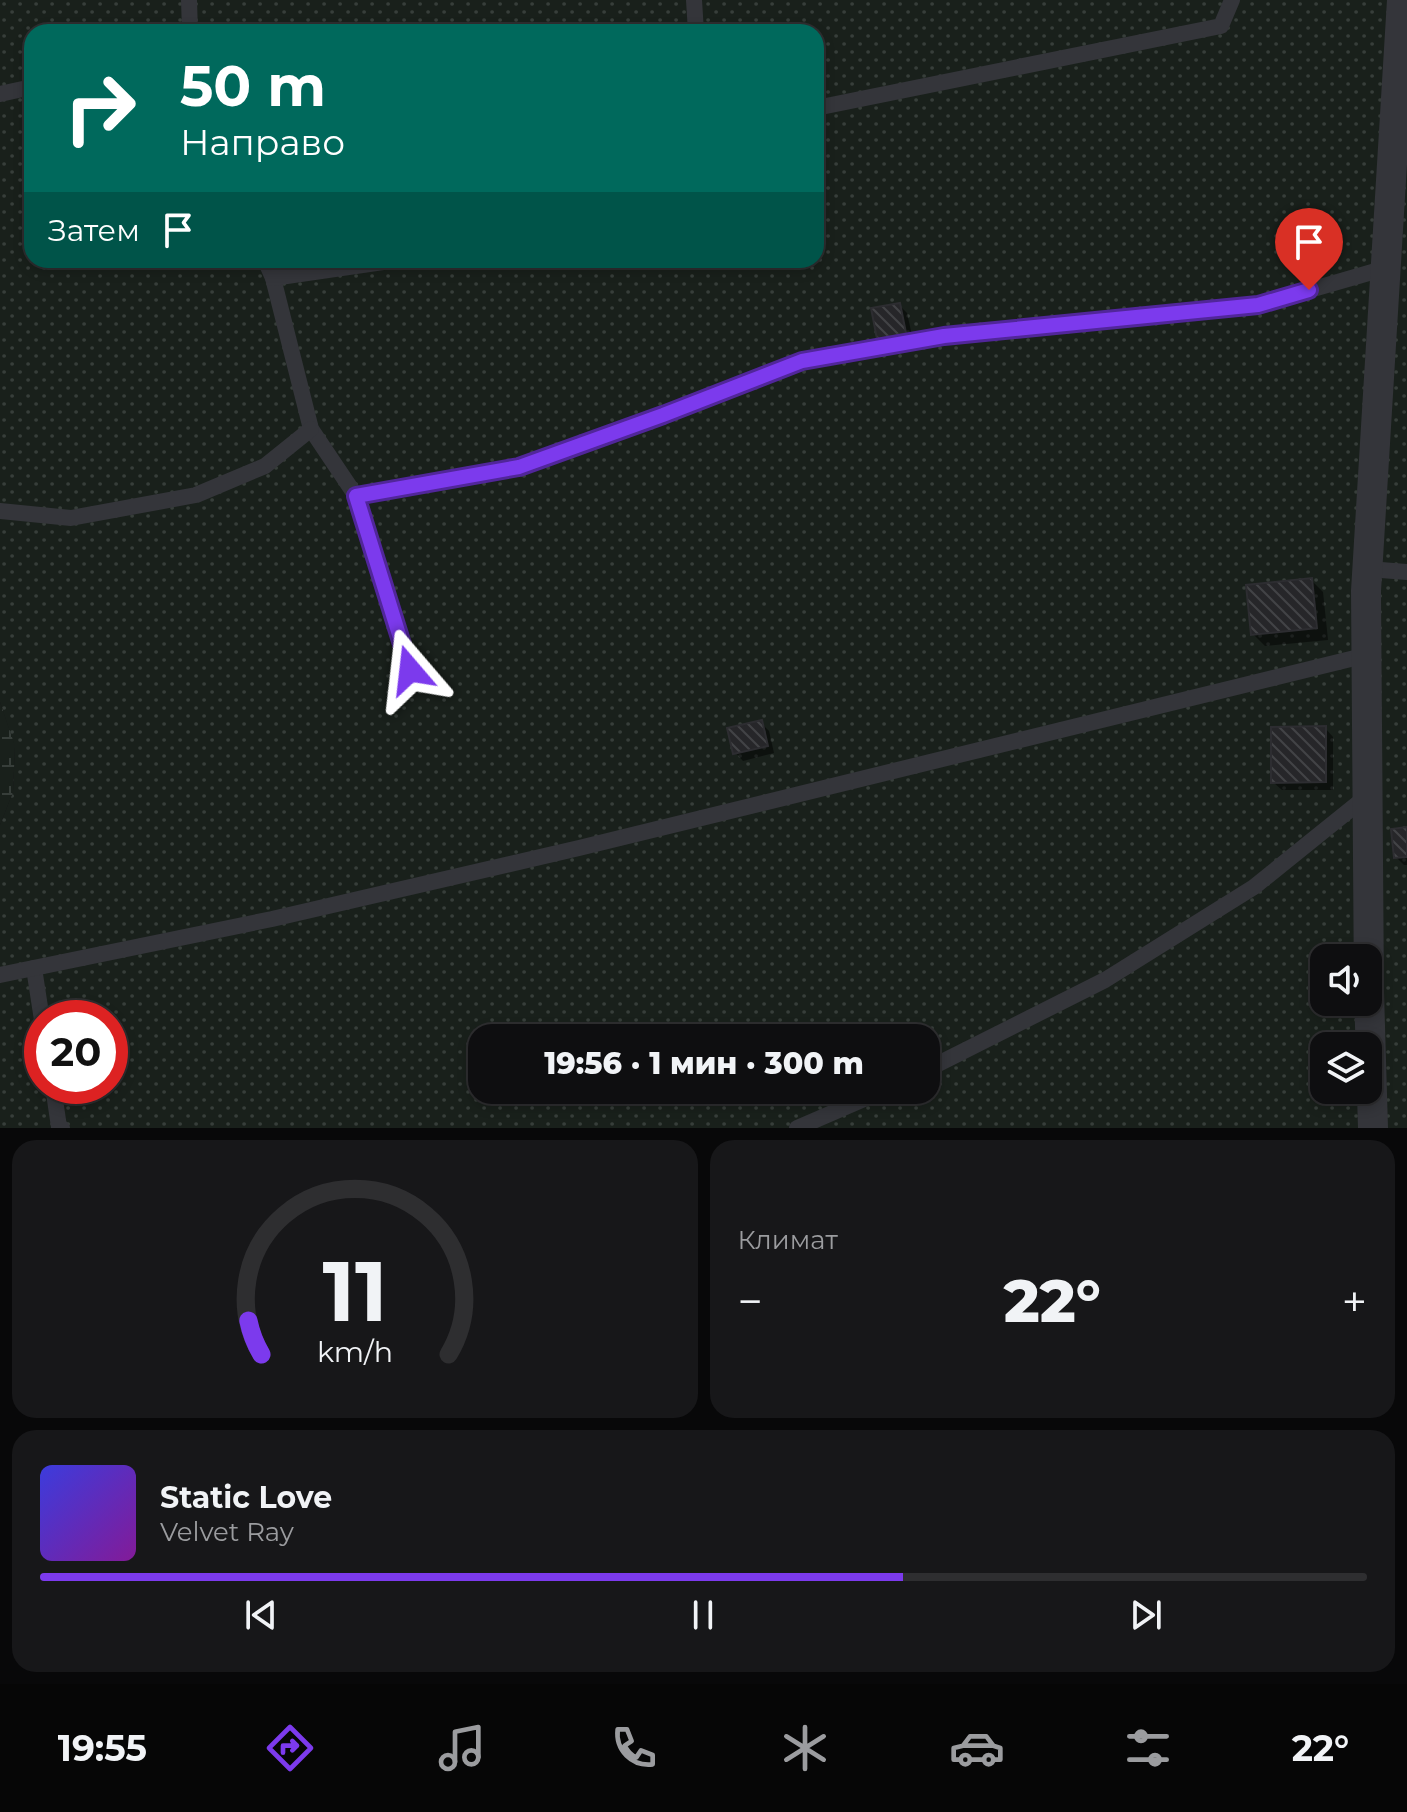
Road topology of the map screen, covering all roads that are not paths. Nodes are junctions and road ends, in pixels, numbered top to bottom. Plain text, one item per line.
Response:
1 (189, 0) edge
2 (694, 0) edge
3 (1232, 0) edge
4 (1402, 0) edge
5 (190, 24) edge
6 (696, 24) edge
7 (24, 89) edge
8 (0, 94) edge
9 (824, 106) edge
10 (269, 268) edge
11 (342, 268) edge
12 (1386, 268) junction
13 (273, 278) junction
14 (311, 429) junction
15 (356, 496) junction
16 (0, 511) edge
17 (1368, 569) junction
18 (1407, 572) edge
19 (1367, 655) junction
20 (410, 670) dead end
21 (1367, 796) junction
22 (34, 968) junction
23 (0, 975) edge
24 (39, 1000) edge
25 (940, 1063) edge
26 (56, 1104) edge
27 (853, 1104) edge
28 (62, 1128) edge
29 (797, 1128) edge
30 (1373, 1128) edge

1 - 5 lane
2 - 6 lane
3 - 9 lane
4 - 12 street
7 - 8 lane
10 - 13 lane
11 - 13 lane
12 - 15 lane
12 - 17 street
13 - 14 lane
14 - 15 lane
14 - 16 lane
15 - 20 lane
17 - 18 lane
17 - 19 street
19 - 21 street
19 - 22 lane
21 - 25 lane
21 - 30 street
22 - 23 lane
22 - 24 lane
26 - 28 lane
27 - 29 lane

